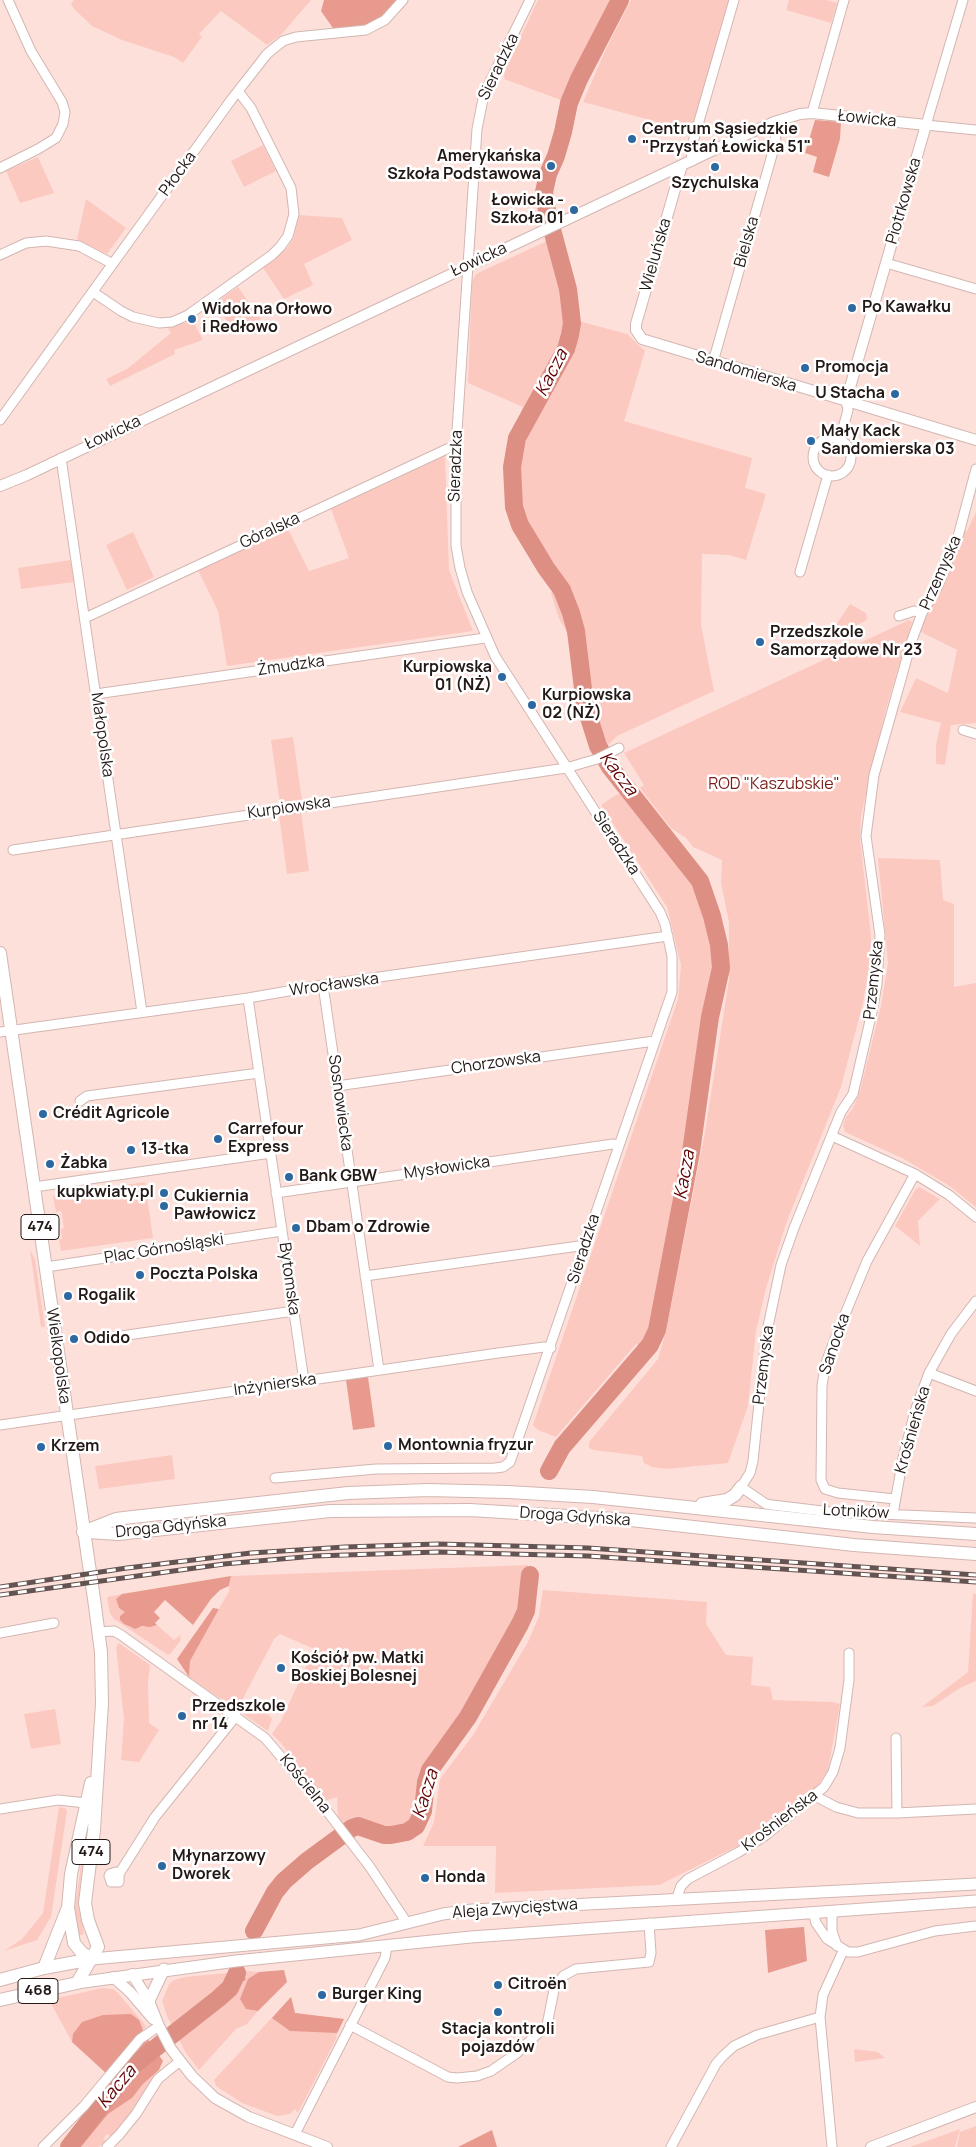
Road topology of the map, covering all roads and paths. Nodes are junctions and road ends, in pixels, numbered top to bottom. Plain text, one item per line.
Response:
1 (8, 0) edge
2 (403, 0) edge
3 (530, 0) edge
4 (734, 0) edge
5 (844, 0) edge
6 (963, 0) edge
7 (238, 91) junction
8 (812, 113) junction
9 (774, 122) junction
10 (926, 125) junction
11 (976, 130) edge
12 (687, 163) junction
13 (0, 168) edge
14 (0, 255) edge
15 (886, 263) junction
16 (113, 264) junction
17 (467, 266) junction
18 (976, 289) edge
19 (93, 292) junction
20 (646, 342) joint
21 (713, 362) junction
22 (846, 401) junction
23 (0, 420) edge
24 (840, 439) junction
25 (976, 440) edge
26 (456, 446) junction
27 (61, 458) junction
28 (976, 470) edge
29 (828, 475) junction
30 (0, 486) edge
31 (800, 572) dead end
32 (922, 613) junction
33 (899, 616) dead end
34 (85, 618) junction
35 (486, 638) junction
36 (96, 694) junction
37 (964, 730) dead end
38 (976, 734) edge
39 (619, 748) dead end
40 (566, 768) junction
41 (116, 833) junction
42 (12, 850) dead end
43 (668, 936) junction
44 (0, 953) edge
45 (323, 985) junction
46 (248, 998) junction
47 (142, 1012) junction
48 (6, 1031) edge
49 (654, 1041) junction
50 (259, 1073) junction
51 (338, 1086) junction
52 (80, 1101) dead end
53 (832, 1136) junction
54 (619, 1145) junction
55 (271, 1153) junction
56 (915, 1174) junction
57 (351, 1181) junction
58 (34, 1187) junction
59 (276, 1192) junction
60 (976, 1217) edge
61 (282, 1231) junction
62 (586, 1245) junction
63 (46, 1267) junction
64 (365, 1276) junction
65 (976, 1301) edge
66 (294, 1311) junction
67 (114, 1337) dead end
68 (551, 1348) junction
69 (379, 1370) junction
70 (929, 1374) junction
71 (304, 1381) junction
72 (976, 1391) edge
73 (67, 1415) junction
74 (0, 1424) edge
75 (275, 1478) dead end
76 (741, 1487) junction
77 (895, 1499) junction
78 (688, 1507) junction
79 (893, 1514) junction
80 (976, 1518) edge
81 (83, 1532) junction
82 (976, 1534) edge
83 (976, 1554) edge
84 (54, 1623) dead end
85 (98, 1632) junction
86 (0, 1633) edge
87 (849, 1653) dead end
88 (236, 1716) junction
89 (896, 1738) dead end
90 (97, 1759) junction
91 (815, 1796) junction
92 (86, 1803) junction
93 (0, 1809) edge
94 (976, 1809) edge
95 (898, 1814) junction
96 (119, 1874) dead end
97 (976, 1884) edge
98 (676, 1900) junction
99 (647, 1901) junction
100 (976, 1901) edge
101 (68, 1908) junction
102 (832, 1911) junction
103 (813, 1912) junction
104 (407, 1923) junction
105 (648, 1923) junction
106 (976, 1926) edge
107 (98, 1943) junction
108 (386, 1946) junction
109 (840, 1948) junction
110 (113, 1957) junction
111 (92, 1960) junction
112 (44, 1968) junction
113 (164, 1969) junction
114 (132, 1974) junction
115 (113, 1977) junction
116 (0, 1980) edge
117 (77, 1983) junction
118 (0, 2000) edge
119 (149, 2000) junction
120 (820, 2017) junction
121 (350, 2025) junction
122 (159, 2027) junction
123 (180, 2061) junction
124 (976, 2107) edge
125 (295, 2134) junction
126 (43, 2147) edge
127 (107, 2147) edge
128 (327, 2147) edge
129 (671, 2147) edge
130 (832, 2147) edge
131 (871, 2147) edge

1 - 13 street
2 - 7 street, Płocka
3 - 17 street, Sieradzka
4 - 12 street, Wieluńska
5 - 8 street
6 - 10 street, Piotrkowska
7 - 16 street, Płocka
7 - 19 street
8 - 9 street, Łowicka
8 - 10 street, Łowicka
9 - 12 street, Łowicka
9 - 21 street, Bielska
10 - 11 street, Łowicka
10 - 15 street, Piotrkowska
12 - 17 street, Łowicka
12 - 20 street, Wieluńska
14 - 16 street
15 - 18 street
15 - 22 street, Piotrkowska
16 - 19 street, Płocka
17 - 26 street, Sieradzka
17 - 27 street, Łowicka
19 - 23 street, Płocka
20 - 21 street, Sandomierska
21 - 22 street, Sandomierska
22 - 24 street
22 - 25 street, Sandomierska
24 - 29 street
24 - 29 street
26 - 34 street, Góralska
26 - 35 street, Sieradzka
27 - 30 street, Łowicka
27 - 34 street, Małopolska
28 - 32 street, Przemyska
29 - 31 street
32 - 33 street
32 - 53 street, Przemyska
34 - 36 street, Małopolska
35 - 36 street, Żmudzka
35 - 40 street, Sieradzka
36 - 41 street, Małopolska
37 - 38 street
39 - 40 street
40 - 41 street, Kurpiowska
40 - 43 street, Sieradzka
41 - 42 street, Kurpiowska
41 - 47 street, Małopolska
43 - 45 street, Wrocławska
43 - 49 street, Sieradzka
44 - 48 main road, Wielkopolska / 474
45 - 46 street, Wrocławska
45 - 51 street, Sosnowiecka
46 - 47 street, Wrocławska
46 - 50 street, Bytomska
47 - 48 street, Wrocławska
48 - 58 main road, Wielkopolska / 474
49 - 51 street, Chorzowska
49 - 54 street, Sieradzka
50 - 52 street
50 - 55 street, Bytomska
51 - 57 street, Sosnowiecka
53 - 56 street
53 - 76 street, Przemyska
54 - 57 street, Mysłowicka
54 - 62 street, Sieradzka
55 - 58 street
55 - 59 street, Bytomska
56 - 60 street
56 - 77 street, Sanocka
57 - 59 street, Mysłowicka
57 - 64 street, Sosnowiecka
58 - 63 main road, Wielkopolska / 474
59 - 61 street, Bytomska
61 - 63 street, Plac Górnośląski
61 - 66 street, Bytomska
62 - 64 street
62 - 68 street, Sieradzka
63 - 73 main road, Wielkopolska / 474
64 - 69 street, Sosnowiecka
65 - 70 street, Krośnieńska
66 - 67 street
66 - 71 street, Bytomska
68 - 69 street, Inżynierska
68 - 75 street, Sieradzka
69 - 71 street, Inżynierska
70 - 72 street
70 - 77 street, Krośnieńska
71 - 73 street, Inżynierska
73 - 74 street, Inżynierska
73 - 81 main road, Wielkopolska / 474
76 - 78 main road
76 - 79 street, Lotników
77 - 79 street, Krośnieńska
78 - 81 main road, Droga Gdyńska
78 - 82 main road, Droga Gdyńska
79 - 80 street, Lotników
81 - 83 main road, Droga Gdyńska
81 - 85 main road, Wielkopolska / 474
84 - 86 street
85 - 88 street, Kościelna
85 - 90 main road, Wielkopolska / 474
87 - 91 street, Krośnieńska
88 - 96 street
88 - 104 street, Kościelna
89 - 95 street
90 - 92 main road, Wielkopolska / 474
90 - 107 main road, Wielkopolska / 474
91 - 95 street
91 - 98 street, Krośnieńska
92 - 93 street
92 - 101 main road, Wielkopolska / 474
94 - 95 street
97 - 98 main road, Aleja Zwycięstwa / 468
98 - 99 main road, Aleja Zwycięstwa / 468
99 - 104 main road, Aleja Zwycięstwa / 468
99 - 105 main road
100 - 102 main road, Aleja Zwycięstwa / 468
101 - 111 main road, Wielkopolska / 474
101 - 112 main road, Wielkopolska / 474
102 - 103 main road, Aleja Zwycięstwa / 468
102 - 109 street
103 - 105 main road, Aleja Zwycięstwa / 468
103 - 109 street
104 - 110 main road, Aleja Zwycięstwa / 468
105 - 108 main road, Aleja Zwycięstwa / 468
105 - 121 street
106 - 109 street
107 - 110 main road, Wielkopolska / 474
107 - 111 main road
108 - 113 main road, Aleja Zwycięstwa / 468
108 - 121 street
109 - 120 street
110 - 111 main road, Aleja Zwycięstwa / 468
110 - 114 main road, Wielkopolska
110 - 115 main road
111 - 112 main road, Aleja Zwycięstwa / 468
111 - 115 main road, 474
111 - 117 main road
112 - 116 main road, Aleja Zwycięstwa / 468
113 - 114 main road, Aleja Zwycięstwa / 468
113 - 119 main road
114 - 115 main road, Aleja Zwycięstwa / 468
114 - 119 street
115 - 117 main road, Aleja Zwycięstwa / 468
115 - 122 street
117 - 118 main road, Aleja Zwycięstwa / 468
119 - 122 street
120 - 129 street
120 - 130 street
121 - 125 street
122 - 123 street
122 - 126 street
123 - 125 street
123 - 127 street
124 - 131 street
125 - 128 street

